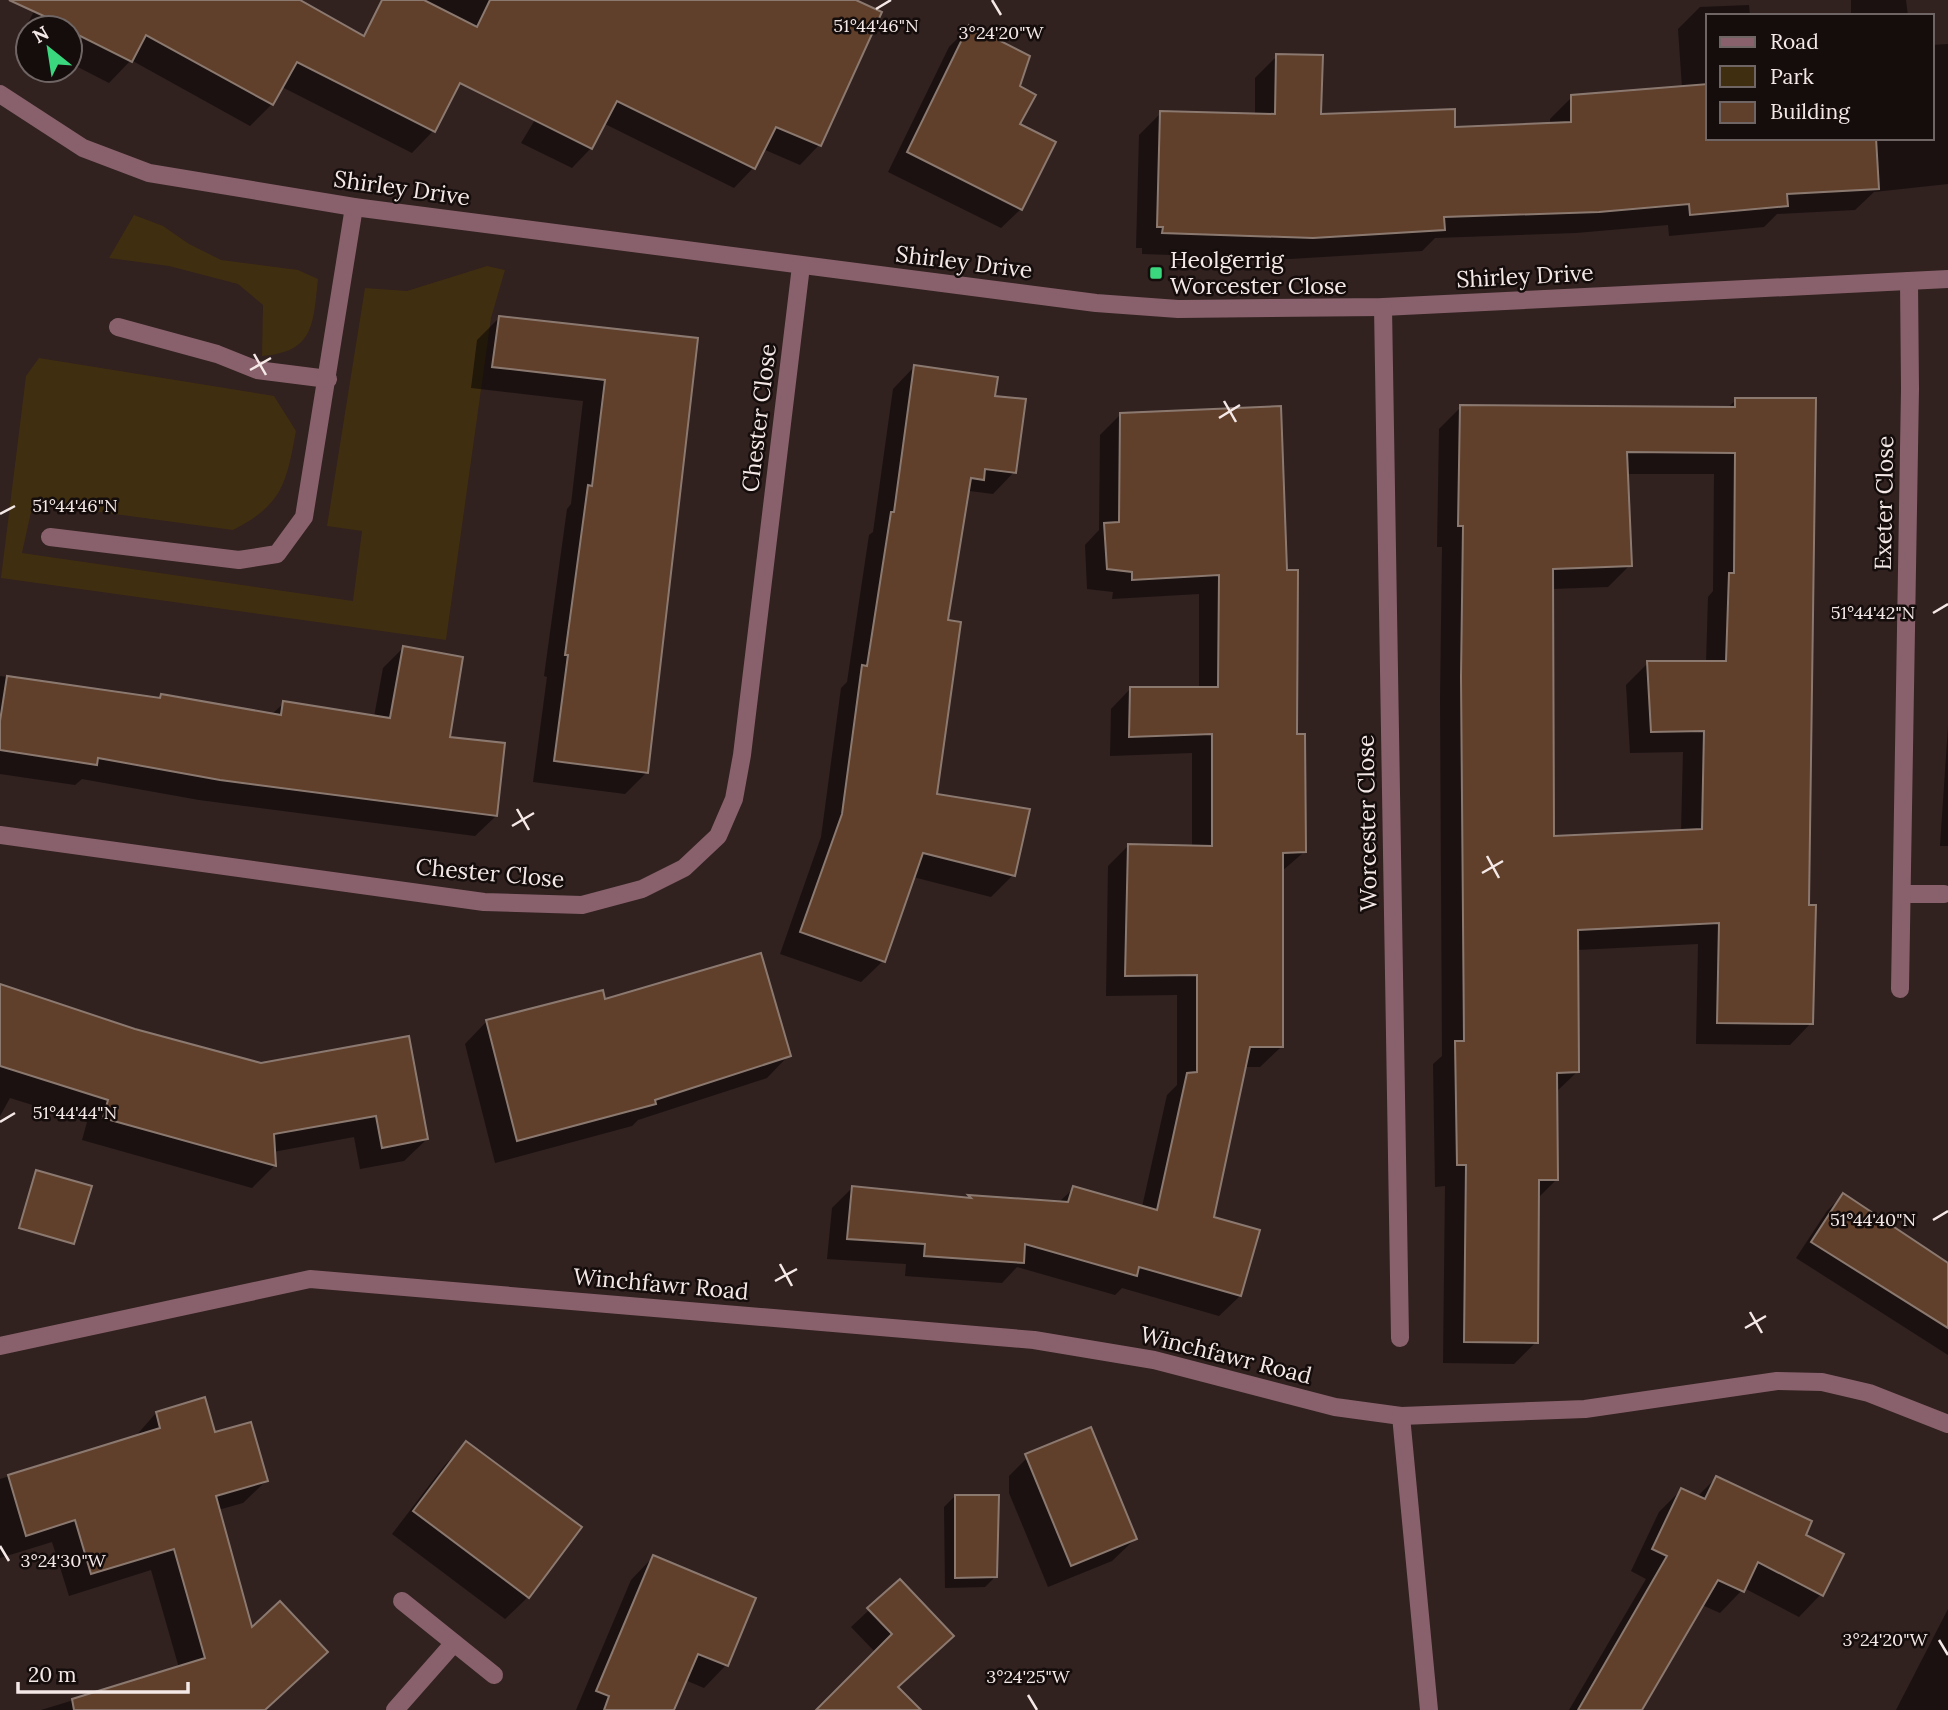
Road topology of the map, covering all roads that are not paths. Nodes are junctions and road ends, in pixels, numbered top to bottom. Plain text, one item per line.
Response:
1 (0, 94) edge
2 (354, 207) junction
3 (802, 266) junction
4 (1948, 279) edge
5 (1909, 281) junction
6 (1383, 307) junction
7 (118, 327) dead end
8 (328, 379) junction
9 (50, 537) dead end
10 (0, 835) edge
11 (1902, 894) junction
12 (1944, 894) dead end
13 (1900, 989) dead end
14 (1400, 1338) dead end
15 (0, 1346) edge
16 (1401, 1416) junction
17 (1948, 1424) edge
18 (402, 1601) dead end
19 (454, 1643) junction
20 (494, 1675) dead end
21 (395, 1710) edge
22 (1429, 1710) edge

1 - 2 street, Shirley Drive
2 - 3 street, Shirley Drive
2 - 8 street
3 - 6 street, Shirley Drive
3 - 10 street, Chester Close
4 - 5 street, Shirley Drive
5 - 6 street, Shirley Drive
5 - 11 street, Exeter Close
6 - 14 street, Worcester Close
7 - 8 street
8 - 9 street
11 - 12 street
11 - 13 street, Exeter Close
15 - 16 street, Winchfawr Road
16 - 17 street, Winchfawr Road
16 - 22 street
18 - 19 street
19 - 20 street
19 - 21 street

